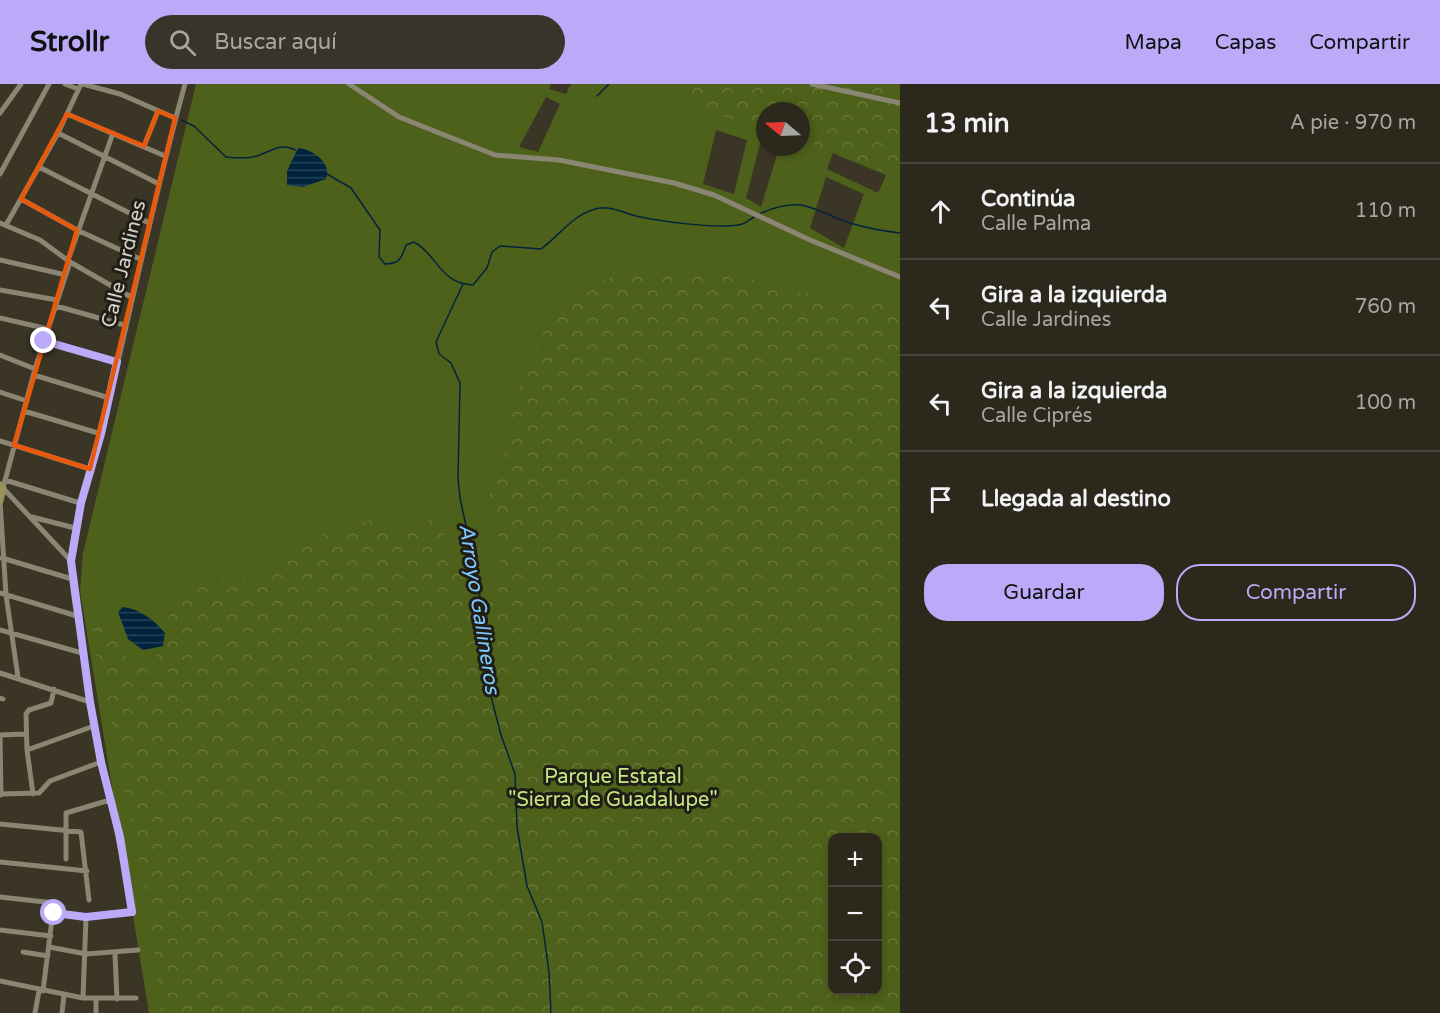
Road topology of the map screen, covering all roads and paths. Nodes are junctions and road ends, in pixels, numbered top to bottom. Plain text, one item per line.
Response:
1 (21, 84) edge
2 (49, 84) edge
3 (65, 84) edge
4 (184, 84) edge
5 (349, 84) edge
6 (812, 84) edge
7 (81, 86) edge
8 (900, 103) edge
9 (159, 111) junction
10 (0, 113) edge
11 (67, 114) junction
12 (175, 118) junction
13 (58, 133) junction
14 (113, 133) junction
15 (144, 146) junction
16 (165, 156) junction
17 (103, 158) junction
18 (39, 167) junction
19 (0, 174) edge
20 (159, 184) junction
21 (91, 193) junction
22 (21, 199) junction
23 (149, 223) junction
24 (3, 224) edge
25 (77, 230) junction
26 (140, 259) junction
27 (0, 260) edge
28 (69, 261) junction
29 (66, 275) junction
30 (900, 277) edge
31 (0, 290) edge
32 (131, 297) junction
33 (56, 303) junction
34 (0, 318) edge
35 (124, 325) junction
36 (48, 329) junction
37 (44, 341) junction
38 (0, 355) edge
39 (117, 362) junction
40 (35, 372) junction
41 (0, 392) edge
42 (109, 398) junction
43 (27, 401) junction
44 (24, 411) junction
45 (101, 434) junction
46 (0, 441) edge
47 (14, 446) junction
48 (90, 469) junction
49 (3, 484) edge
50 (0, 501) edge
51 (81, 503) junction
52 (30, 517) junction
53 (75, 528) junction
54 (1, 558) edge
55 (71, 561) junction
56 (72, 579) junction
57 (3, 594) edge
58 (77, 616) junction
59 (0, 630) edge
60 (10, 632) junction
61 (82, 653) junction
62 (0, 673) edge
63 (18, 677) junction
64 (54, 689) junction
65 (90, 702) junction
66 (94, 726) junction
67 (26, 734) junction
68 (0, 735) edge
69 (27, 750) junction
70 (101, 762) junction
71 (0, 794) edge
72 (33, 794) junction
73 (110, 800) junction
74 (0, 824) edge
75 (65, 832) junction
76 (66, 859) dead end
77 (0, 862) edge
78 (87, 871) junction
79 (0, 897) edge
80 (89, 900) dead end
81 (54, 913) junction
82 (86, 917) junction
83 (0, 930) edge
84 (51, 936) junction
85 (49, 947) junction
86 (138, 950) dead end
87 (22, 952) dead end
88 (86, 954) junction
89 (115, 954) junction
90 (48, 956) junction
91 (0, 981) edge
92 (41, 991) junction
93 (64, 995) junction
94 (83, 998) junction
95 (136, 998) dead end
96 (96, 999) junction
97 (117, 999) junction
98 (35, 1013) edge
99 (62, 1013) edge
100 (96, 1013) edge

1 - 10 street
2 - 19 street
3 - 7 street
4 - 12 street, Calle Jardines
5 - 30 street
6 - 8 street
7 - 9 street
7 - 11 street
9 - 12 street
9 - 15 street
11 - 13 street
11 - 14 street
12 - 16 street, Calle Jardines
13 - 17 street
13 - 18 street
14 - 15 street
14 - 17 street
15 - 16 street
16 - 20 street, Calle Jardines
17 - 20 street
17 - 21 street
18 - 21 street
18 - 22 street
20 - 23 street, Calle Jardines
21 - 23 street
21 - 25 street
22 - 24 street
22 - 25 street
23 - 26 street, Calle Jardines
24 - 28 street
25 - 26 street
25 - 28 street
26 - 32 street, Calle Jardines
27 - 29 street
28 - 29 street
28 - 32 street
29 - 33 street
31 - 33 street
32 - 35 street, Calle Jardines
33 - 35 street
33 - 36 street
34 - 36 street
35 - 39 street, Calle Jardines
36 - 37 street
37 - 39 street
37 - 40 street
38 - 40 street
39 - 42 street, Calle Jardines
40 - 42 street
40 - 43 street
41 - 43 street
42 - 45 street, Calle Jardines
43 - 44 street
44 - 45 street
44 - 47 street
45 - 48 street, Calle Jardines
46 - 47 street
47 - 48 street
47 - 49 street
48 - 51 street, Calle Jardines
49 - 50 main road
49 - 51 street
49 - 52 street
50 - 54 street
51 - 53 street, Calle Jardines
52 - 53 street
52 - 55 street
53 - 55 street, Calle Jardines
54 - 56 street
54 - 57 street
55 - 56 street, Calle Jardines
56 - 58 street, Calle Jardines
57 - 58 street
57 - 60 street
58 - 61 street, Calle Jardines
59 - 60 street
60 - 61 street
60 - 63 street
61 - 65 street, Calle Jardines
62 - 63 street
63 - 64 street
64 - 65 street
64 - 67 street
65 - 66 street, Calle Jardines
66 - 69 street
66 - 70 street, Calle Jardines
67 - 68 street
67 - 69 street
68 - 71 street
69 - 72 street
70 - 72 street
70 - 73 street, Calle Jardines
71 - 72 street
73 - 75 street
73 - 82 street, Calle Jardines
74 - 75 street
75 - 76 street
75 - 78 street
77 - 78 street
78 - 80 street
79 - 81 street
81 - 82 street
81 - 84 street
82 - 88 street
83 - 84 street
84 - 85 street
85 - 88 street
85 - 90 street
86 - 89 street
87 - 90 street
88 - 89 street
88 - 94 street
89 - 97 street
90 - 92 street
91 - 92 street
92 - 93 street
92 - 98 street
93 - 94 street
93 - 99 street
94 - 96 street
95 - 97 street
96 - 97 street
96 - 100 street

